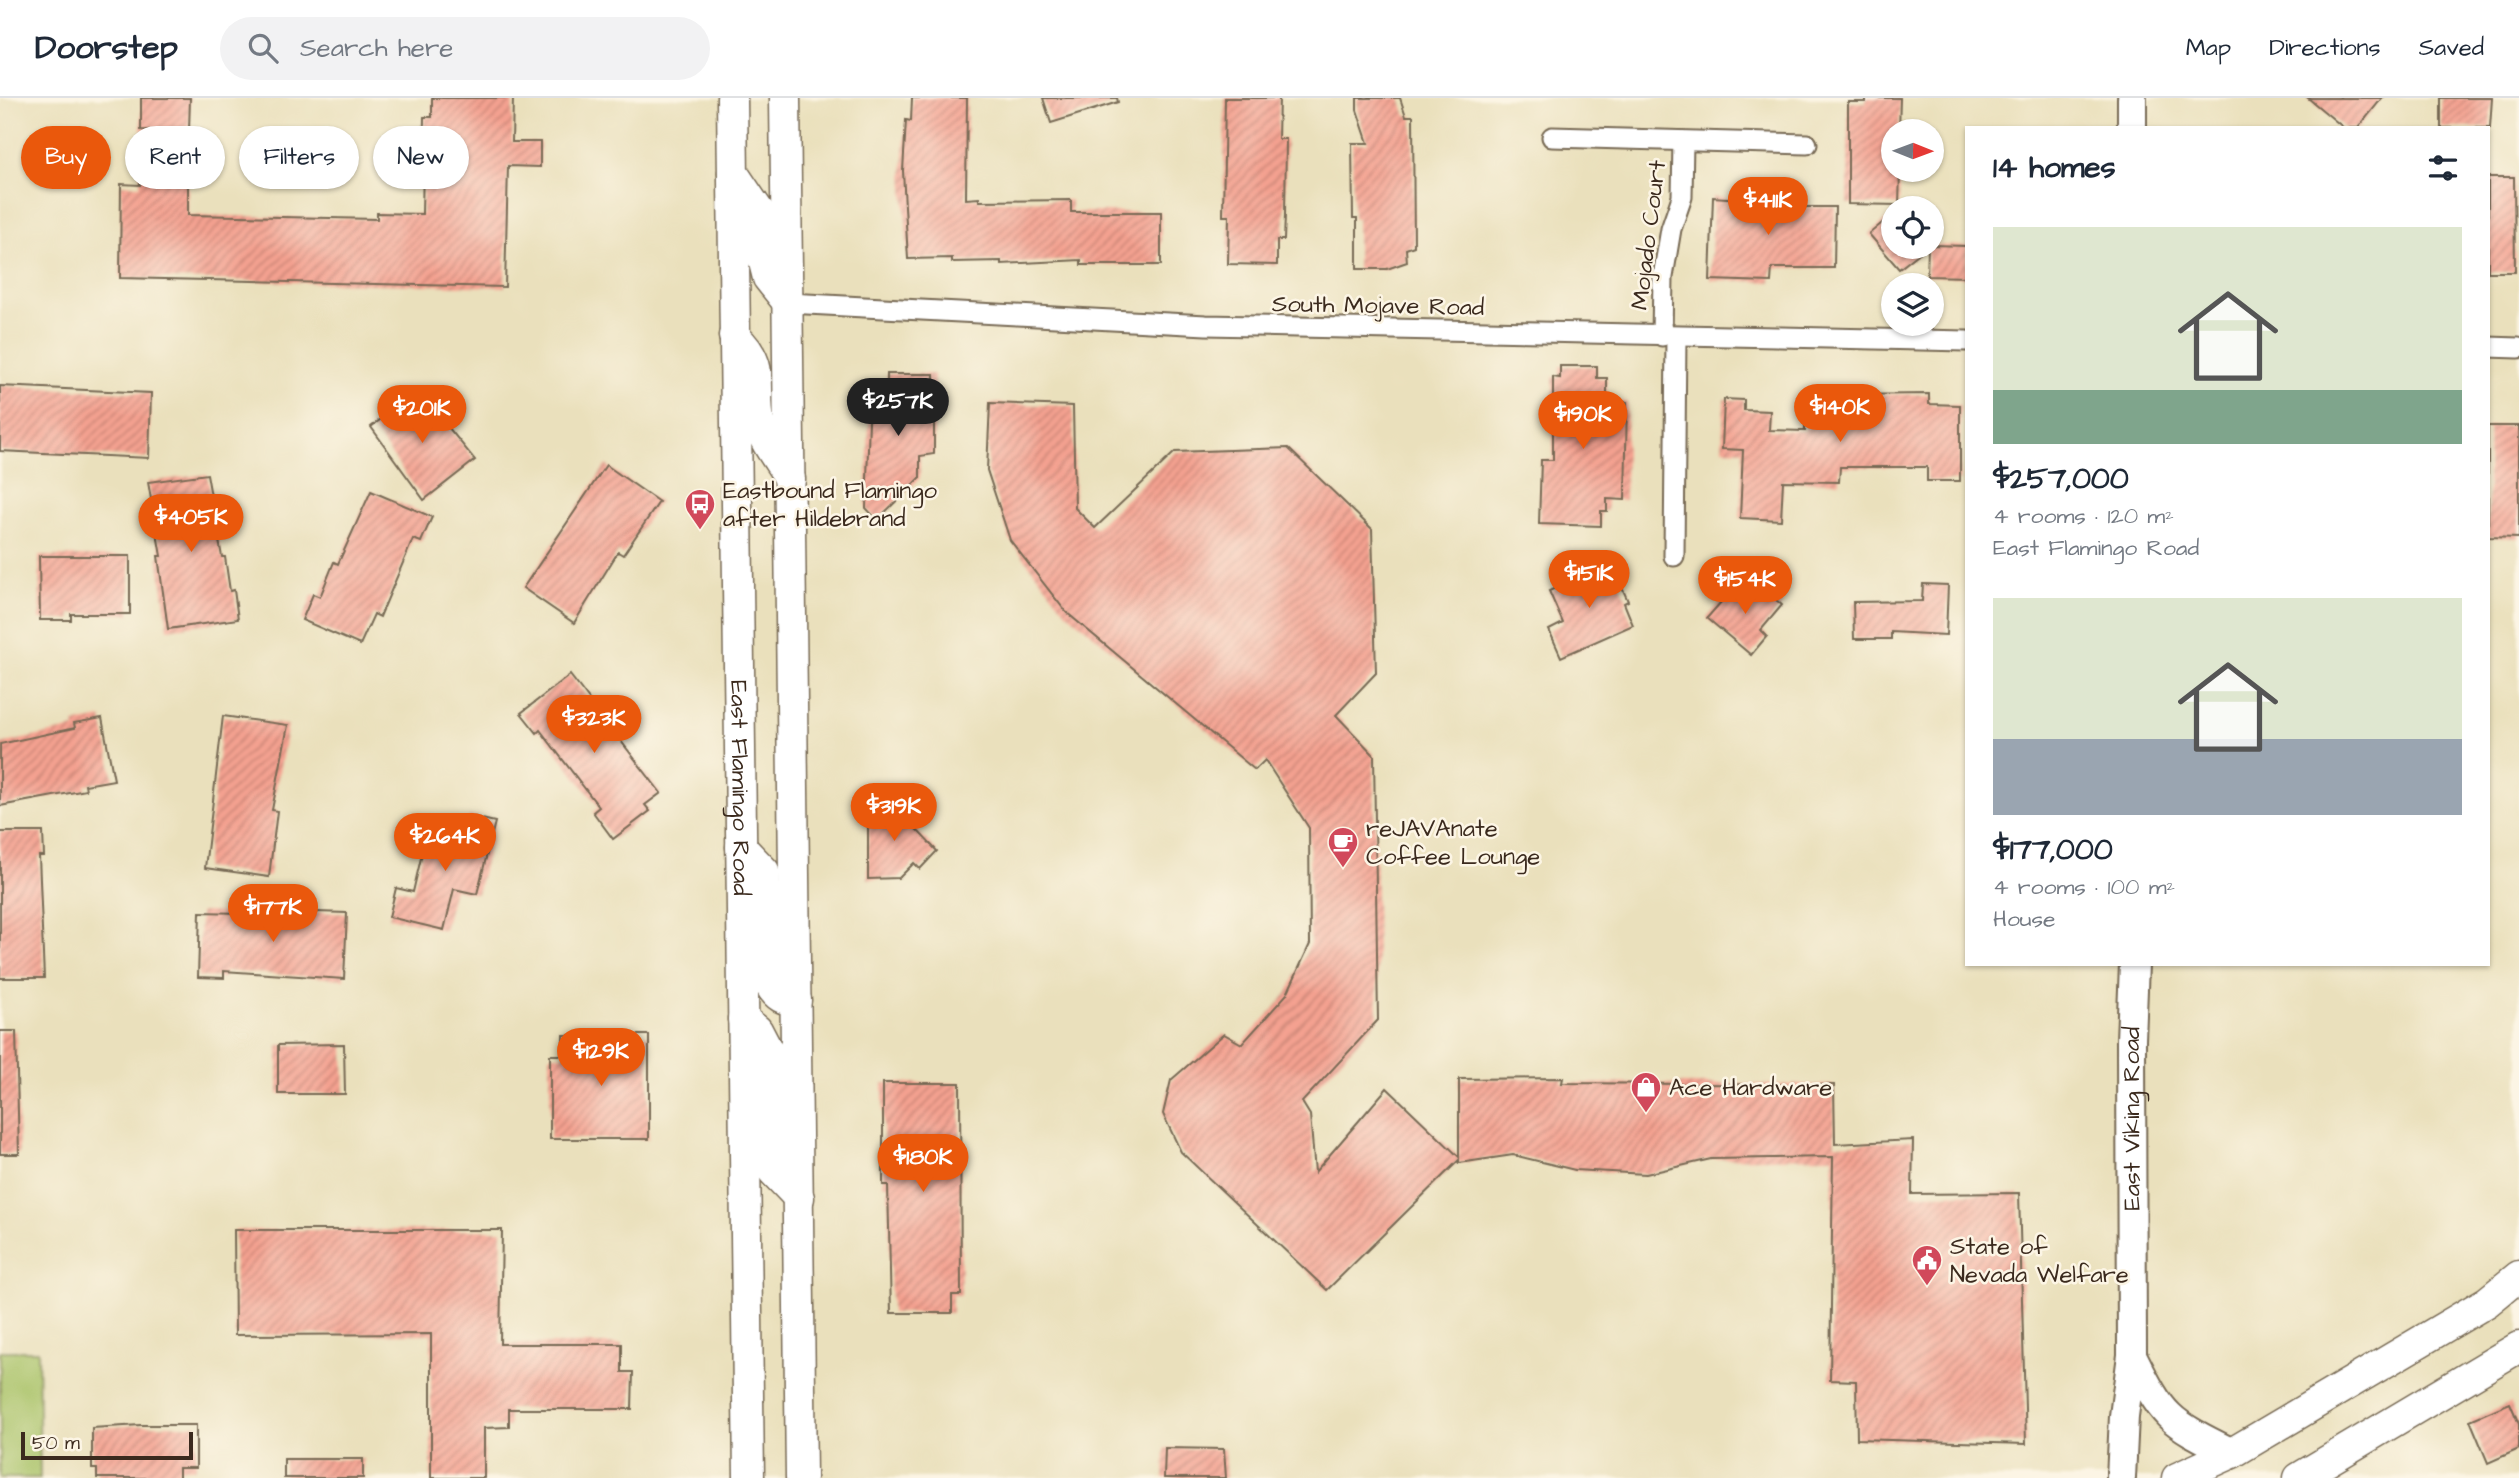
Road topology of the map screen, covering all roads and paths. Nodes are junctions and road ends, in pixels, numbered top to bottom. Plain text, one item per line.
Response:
1 (732, 98) edge
2 (785, 98) edge
3 (2132, 98) edge
4 (2132, 126) edge
5 (1552, 137) dead end
6 (1683, 141) junction
7 (1807, 144) dead end
8 (733, 173) junction
9 (788, 303) junction
10 (734, 336) junction
11 (1669, 336) junction
12 (1965, 341) edge
13 (2490, 348) edge
14 (2519, 348) edge
15 (790, 479) junction
16 (1675, 556) dead end
17 (741, 847) junction
18 (2134, 966) edge
19 (796, 1000) junction
20 (743, 1019) junction
21 (799, 1198) junction
22 (2519, 1276) edge
23 (2519, 1347) edge
24 (2132, 1355) junction
25 (2217, 1464) edge
26 (749, 1478) edge
27 (801, 1478) edge
28 (2121, 1478) edge
29 (2177, 1478) edge
30 (2299, 1478) edge

1 - 8 main road, East Flamingo Road
2 - 9 main road, East Flamingo Road
3 - 4 street
5 - 6 street, Mojado Court
6 - 7 street, Mojado Court
6 - 11 street, Mojado Court
8 - 9 main road
8 - 10 main road, East Flamingo Road
9 - 11 street, South Mojave Road
9 - 15 main road, East Flamingo Road
10 - 15 main road
10 - 17 main road, East Flamingo Road
11 - 12 street, South Mojave Road
11 - 16 street, Mojado Court
13 - 14 street
15 - 19 main road, East Flamingo Road
17 - 19 main road
17 - 20 main road, East Flamingo Road
18 - 24 street, East Viking Road
19 - 21 main road, East Flamingo Road
20 - 21 main road
20 - 26 main road, East Flamingo Road
21 - 27 main road, East Flamingo Road
22 - 25 main road
23 - 30 main road
24 - 25 street, East Viking Road
24 - 28 street, East Viking Road
25 - 29 main road

